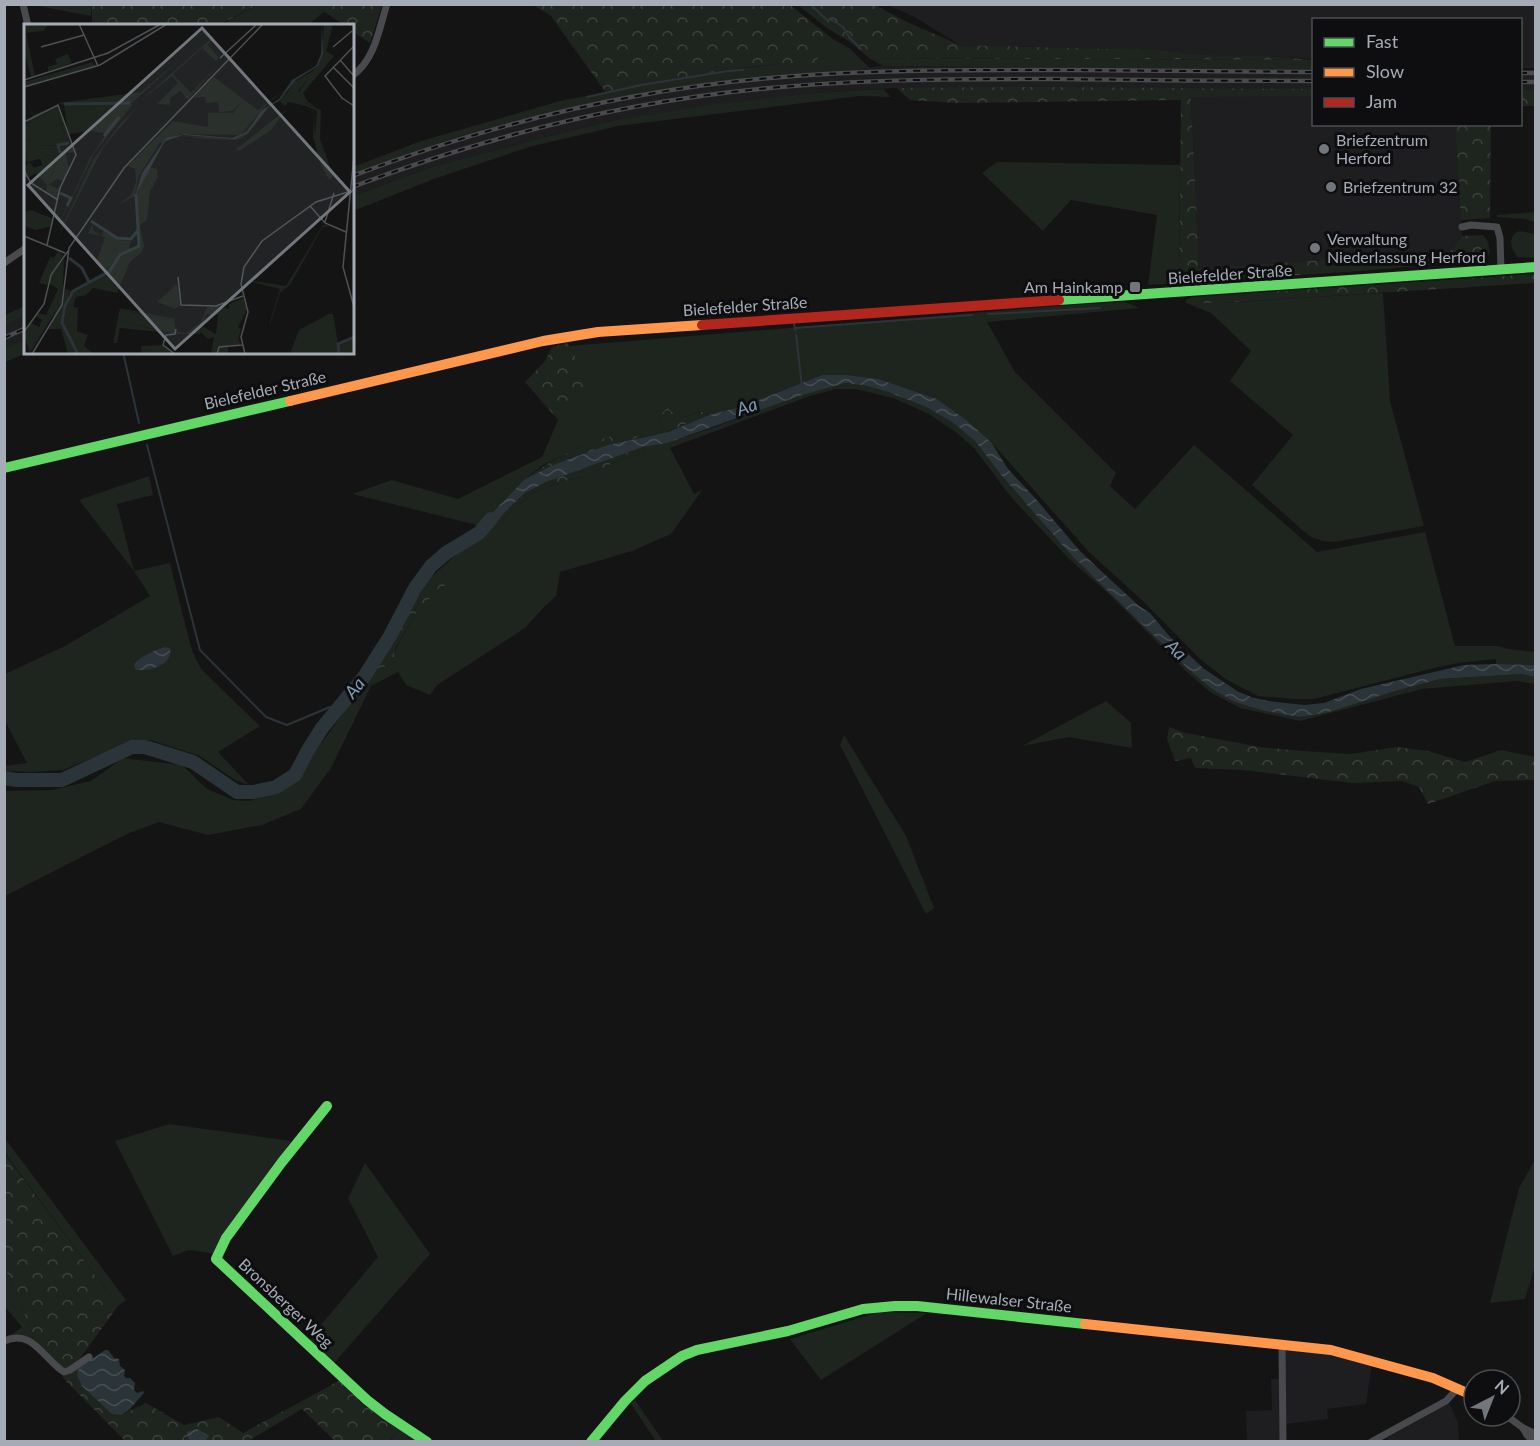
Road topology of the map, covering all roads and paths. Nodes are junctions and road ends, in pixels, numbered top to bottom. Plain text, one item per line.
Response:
1 (23, 4) edge
2 (387, 4) edge
3 (28, 24) edge
4 (354, 74) edge
5 (1462, 226) dead end
6 (24, 249) edge
7 (4, 263) edge
8 (1536, 267) edge
9 (1501, 269) junction
10 (4, 468) edge
11 (327, 1106) dead end
12 (4, 1341) edge
13 (1282, 1344) junction
14 (89, 1358) dead end
15 (1458, 1388) junction
16 (1462, 1390) edge
17 (1523, 1428) joint
18 (1536, 1434) edge
19 (427, 1442) edge
20 (591, 1442) edge
21 (1283, 1442) edge
22 (1371, 1442) edge
23 (1534, 1442) edge

1 - 3 street
2 - 4 street
5 - 9 street
6 - 7 street
8 - 9 main road, Bielefelder Straße
9 - 10 main road, Bielefelder Straße
11 - 19 main road, Bronsberger Weg
12 - 14 street
13 - 15 main road, Hillewalser Straße
13 - 20 main road, Hillewalser Straße
13 - 21 street
15 - 16 main road, Hillewalser Straße
15 - 22 street
17 - 18 street
17 - 23 street

